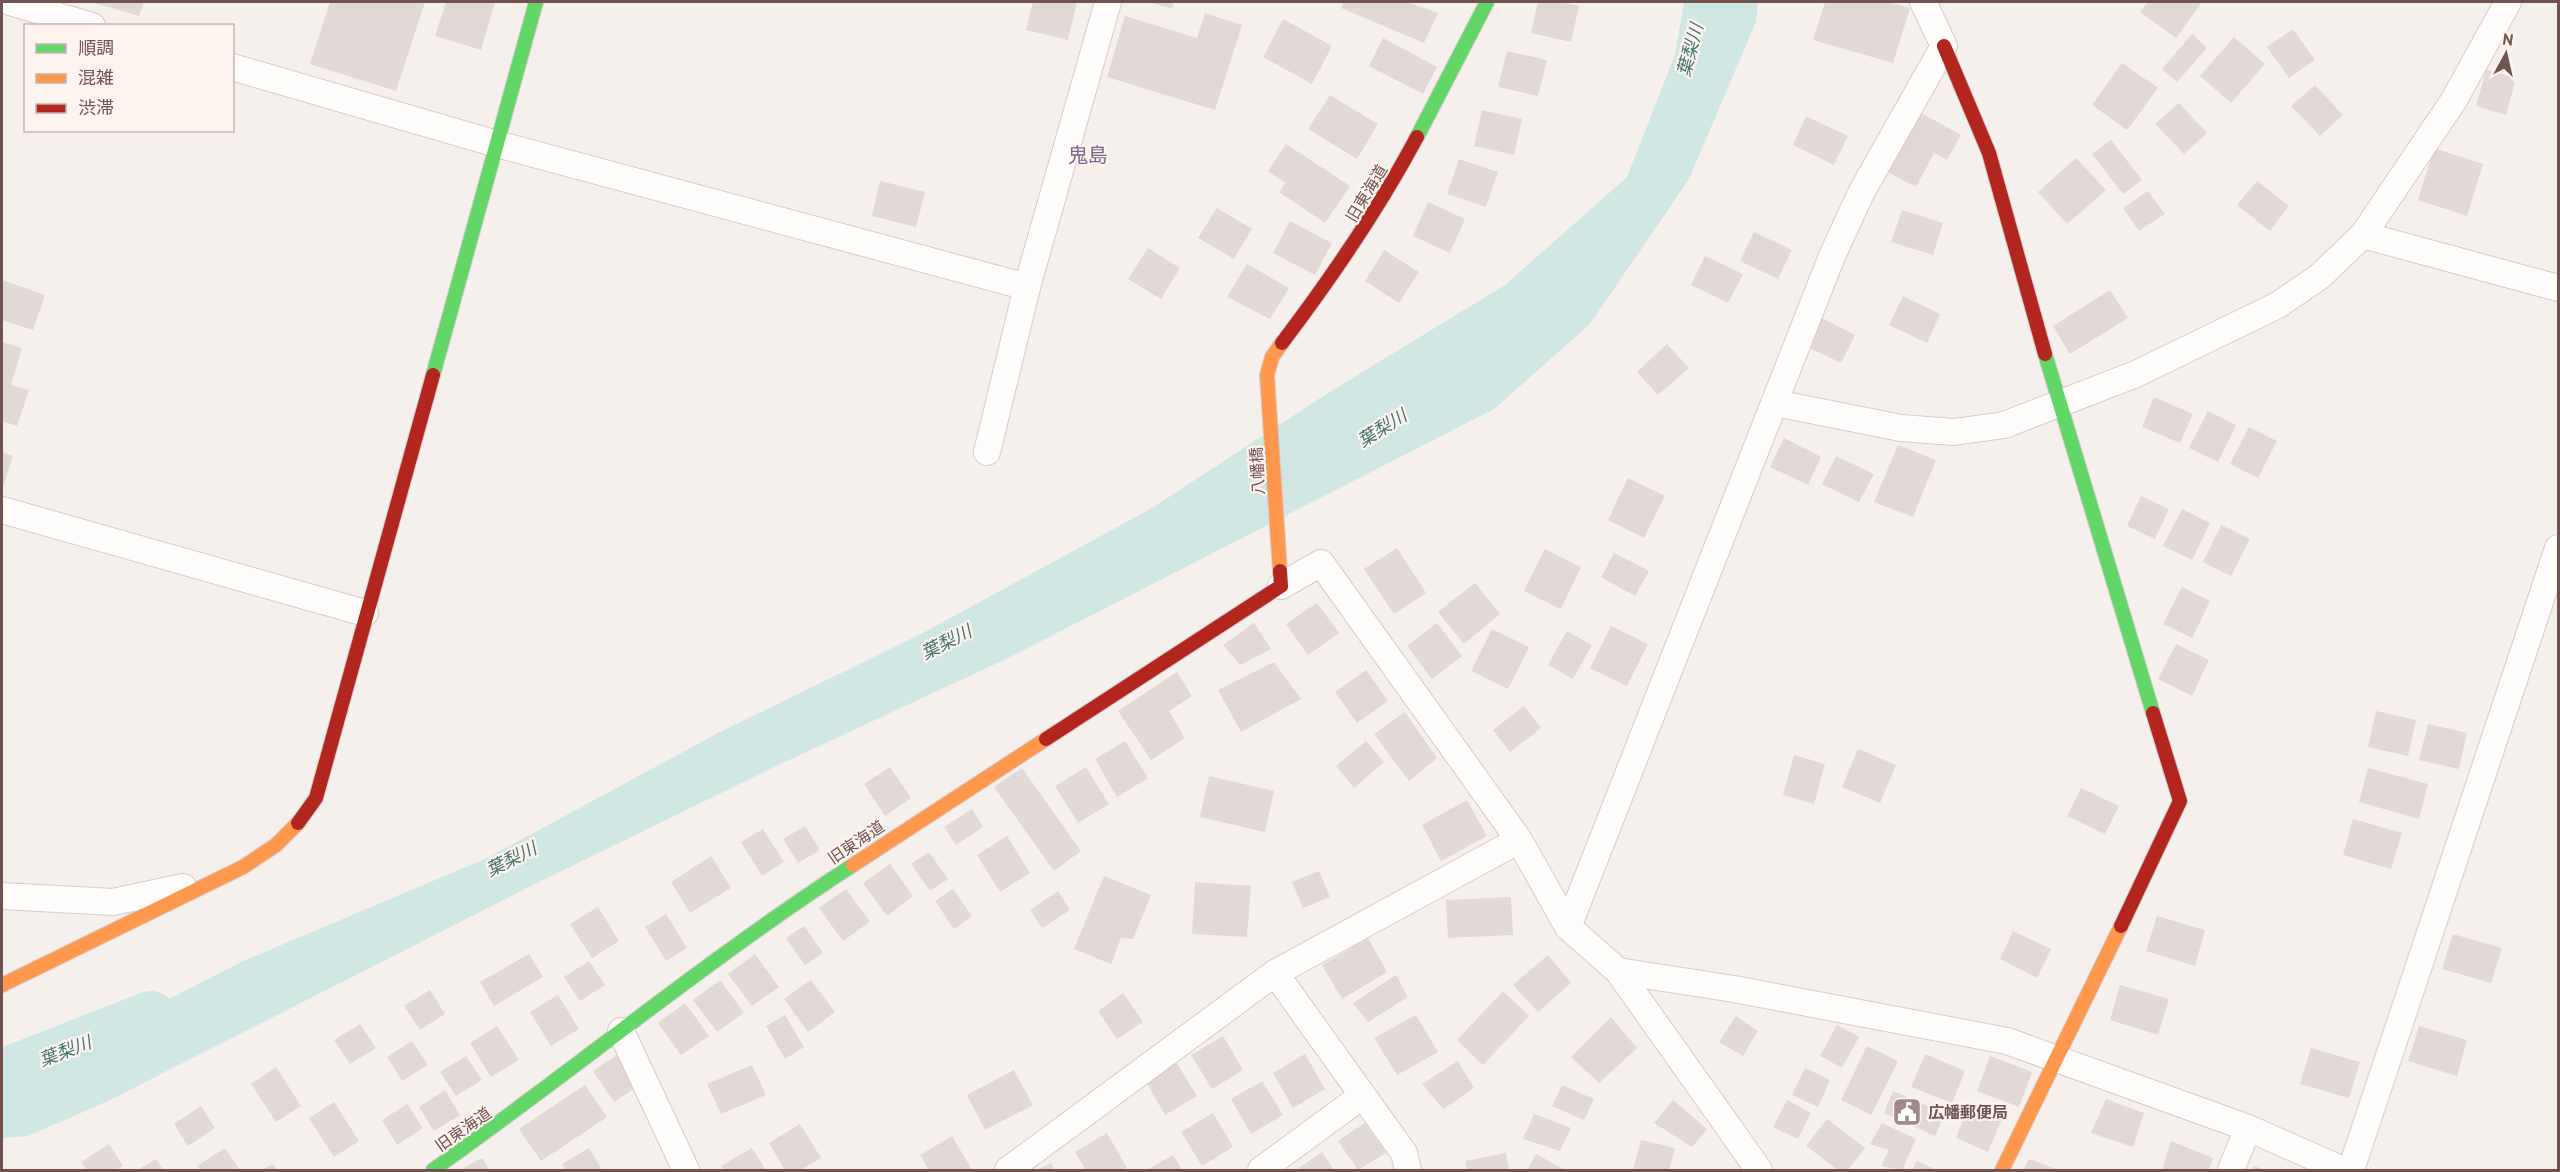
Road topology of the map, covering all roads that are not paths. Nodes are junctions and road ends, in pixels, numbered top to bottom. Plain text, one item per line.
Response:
1 (10, 2) edge
2 (536, 2) edge
3 (1108, 2) edge
4 (1487, 2) edge
5 (1923, 2) edge
6 (2508, 2) edge
7 (85, 24) edge
8 (1944, 46) junction
9 (234, 68) edge
10 (497, 144) junction
11 (2362, 235) junction
12 (1027, 287) junction
13 (2559, 288) edge
14 (1269, 393) joint
15 (1775, 403) junction
16 (2059, 404) junction
17 (987, 452) dead end
18 (2, 510) edge
19 (2559, 548) edge
20 (1281, 586) junction
21 (365, 613) junction
22 (1519, 840) junction
23 (213, 881) junction
24 (2, 897) edge
25 (1568, 927) junction
26 (1618, 971) junction
27 (1275, 974) junction
28 (2, 985) edge
29 (621, 1030) junction
30 (2058, 1060) junction
31 (1362, 1096) junction
32 (2248, 1128) junction
33 (433, 1170) edge
34 (686, 1170) edge
35 (1008, 1170) edge
36 (1261, 1170) edge
37 (1408, 1170) edge
38 (1759, 1170) edge
39 (2002, 1170) edge
40 (2231, 1170) edge
41 (2343, 1170) edge
42 (2351, 1170) edge

1 - 7 street
2 - 10 street
3 - 12 street
4 - 14 street, 旧東海道
5 - 8 street
6 - 11 street
8 - 15 street
8 - 16 street
9 - 10 street
10 - 12 street
10 - 21 street
11 - 13 street
11 - 16 street
12 - 17 street
14 - 20 street, 八幡橋
15 - 16 street
15 - 25 street
16 - 30 street
18 - 21 street
19 - 42 street
20 - 22 street
20 - 29 street, 旧東海道
21 - 23 street
22 - 25 street
22 - 27 street
23 - 24 street
23 - 28 street
25 - 26 street
26 - 30 street
26 - 38 street
27 - 31 street
27 - 35 street
29 - 33 street, 旧東海道
29 - 34 street
30 - 32 street
30 - 39 street
31 - 36 street
31 - 37 street
32 - 40 street
32 - 41 street

